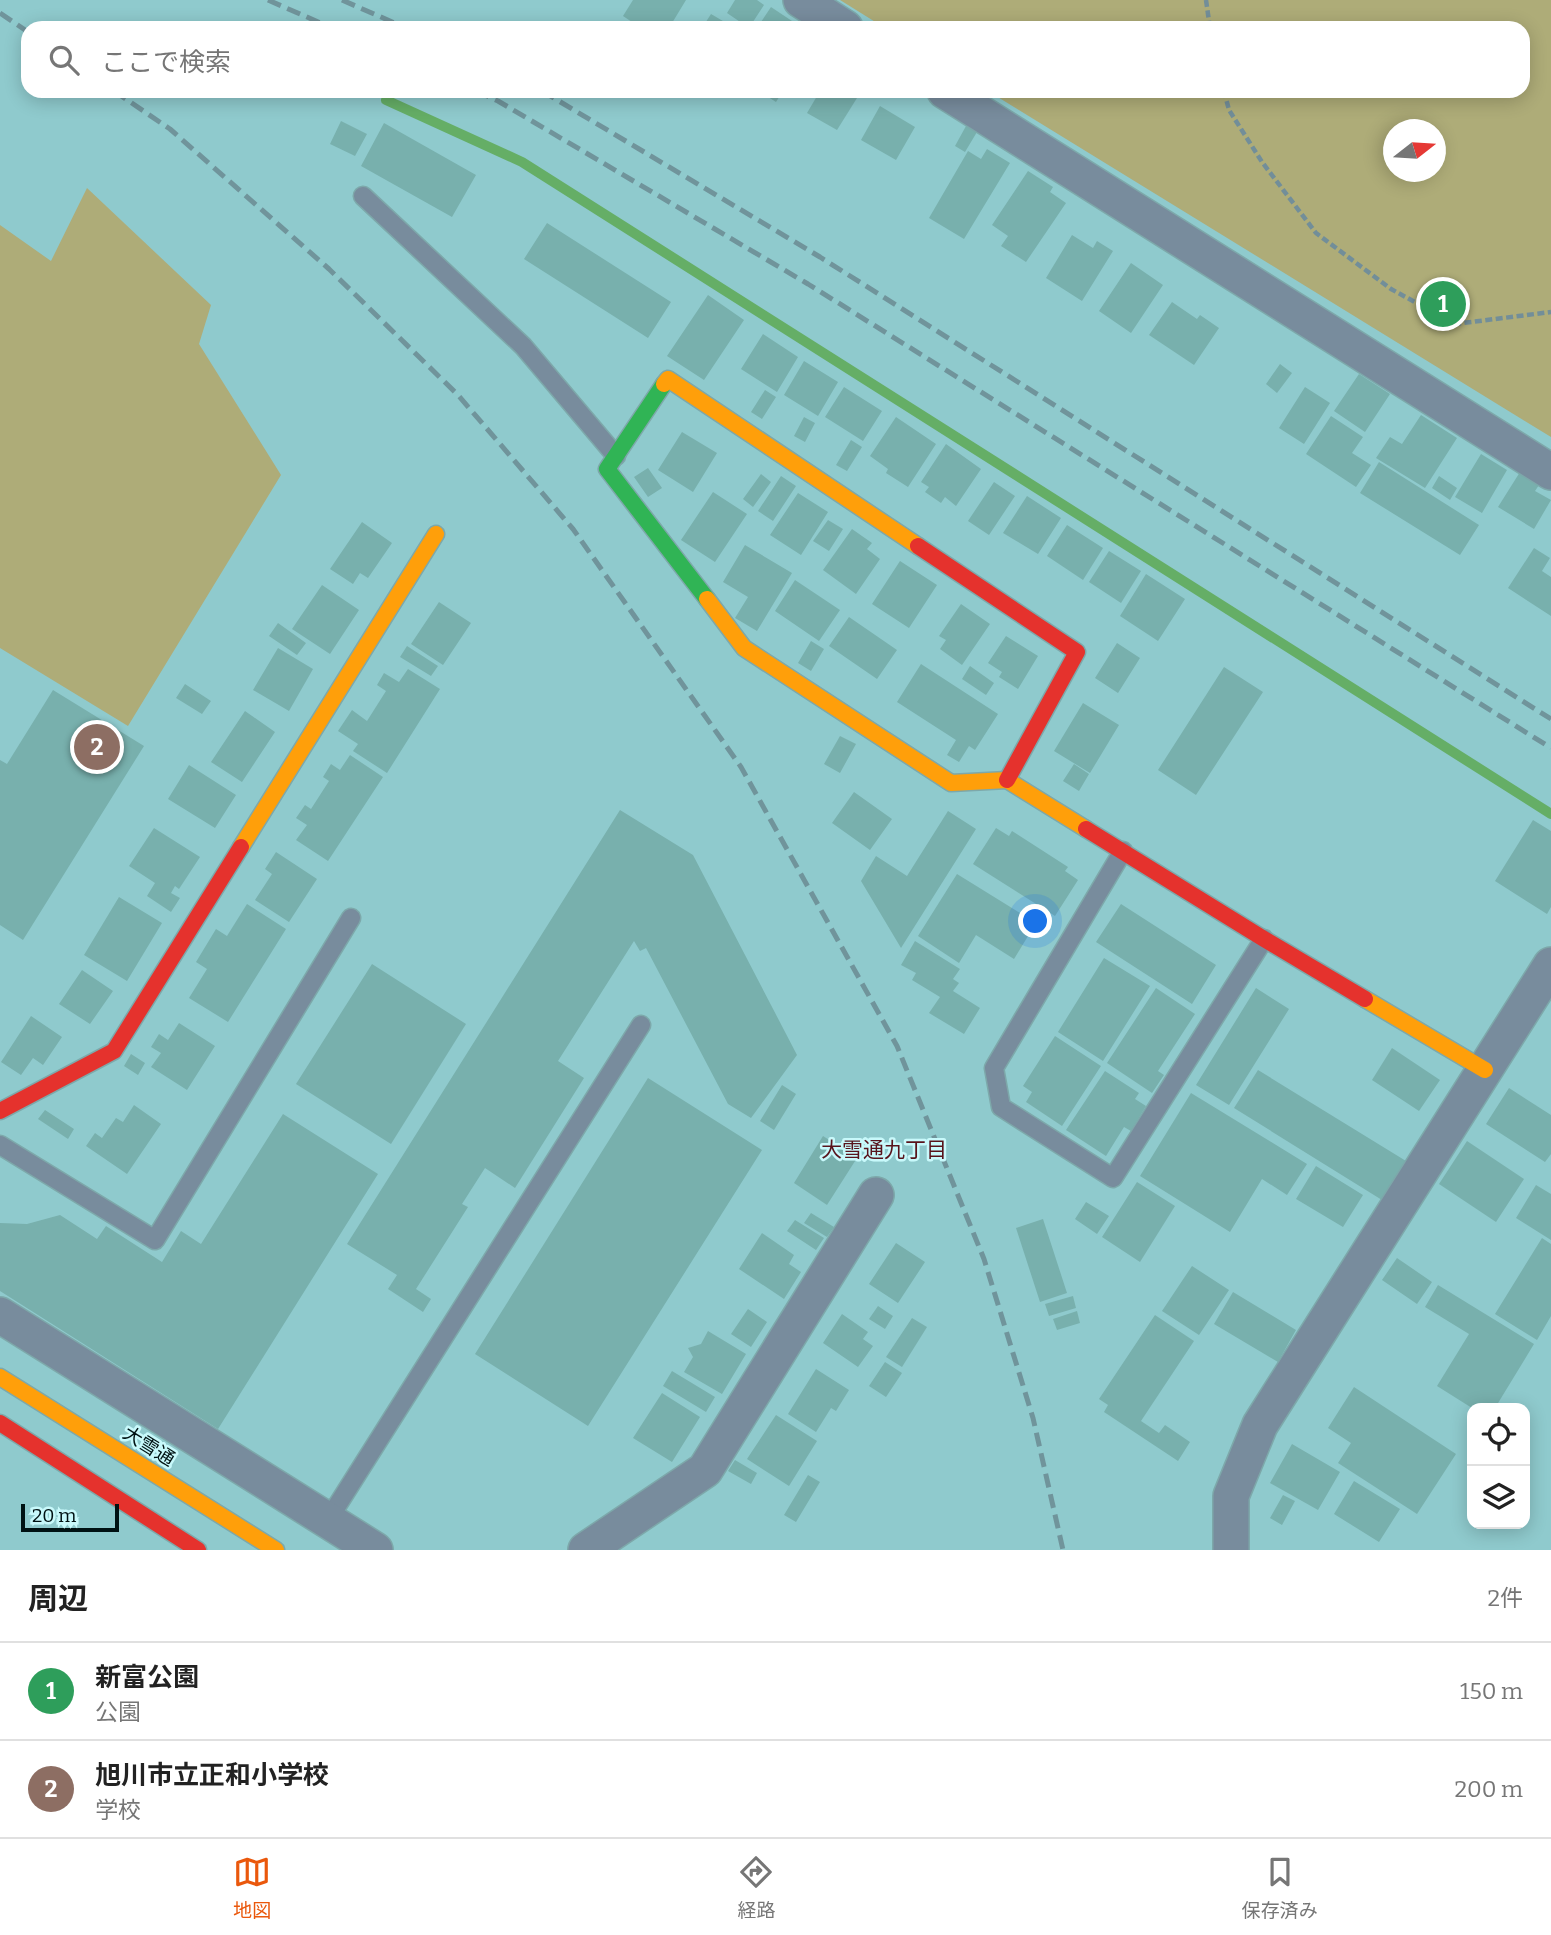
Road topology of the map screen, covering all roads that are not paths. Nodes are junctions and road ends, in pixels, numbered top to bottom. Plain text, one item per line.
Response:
1 (801, 0) edge
2 (834, 21) edge
3 (956, 98) edge
4 (363, 196) dead end
5 (615, 456) junction
6 (1551, 472) edge
7 (436, 534) dead end
8 (1007, 780) junction
9 (1123, 851) junction
10 (351, 918) dead end
11 (1264, 939) junction
12 (1551, 965) edge
13 (641, 1025) dead end
14 (1485, 1070) junction
15 (0, 1111) edge
16 (0, 1145) edge
17 (876, 1195) dead end
18 (0, 1315) edge
19 (0, 1377) edge
20 (0, 1423) edge
21 (328, 1520) junction
22 (198, 1550) edge
23 (276, 1550) edge
24 (376, 1550) edge
25 (586, 1550) edge
26 (1231, 1550) edge

1 - 2 street
3 - 6 street
4 - 5 lane
5 - 8 main road
5 - 8 main road
7 - 15 main road
8 - 9 main road
9 - 11 main road
9 - 11 lane
10 - 16 lane
11 - 14 main road
12 - 14 street
13 - 21 lane
14 - 26 street
17 - 25 street
18 - 21 street
19 - 23 main road, 大雪通
20 - 22 main road
21 - 24 street

